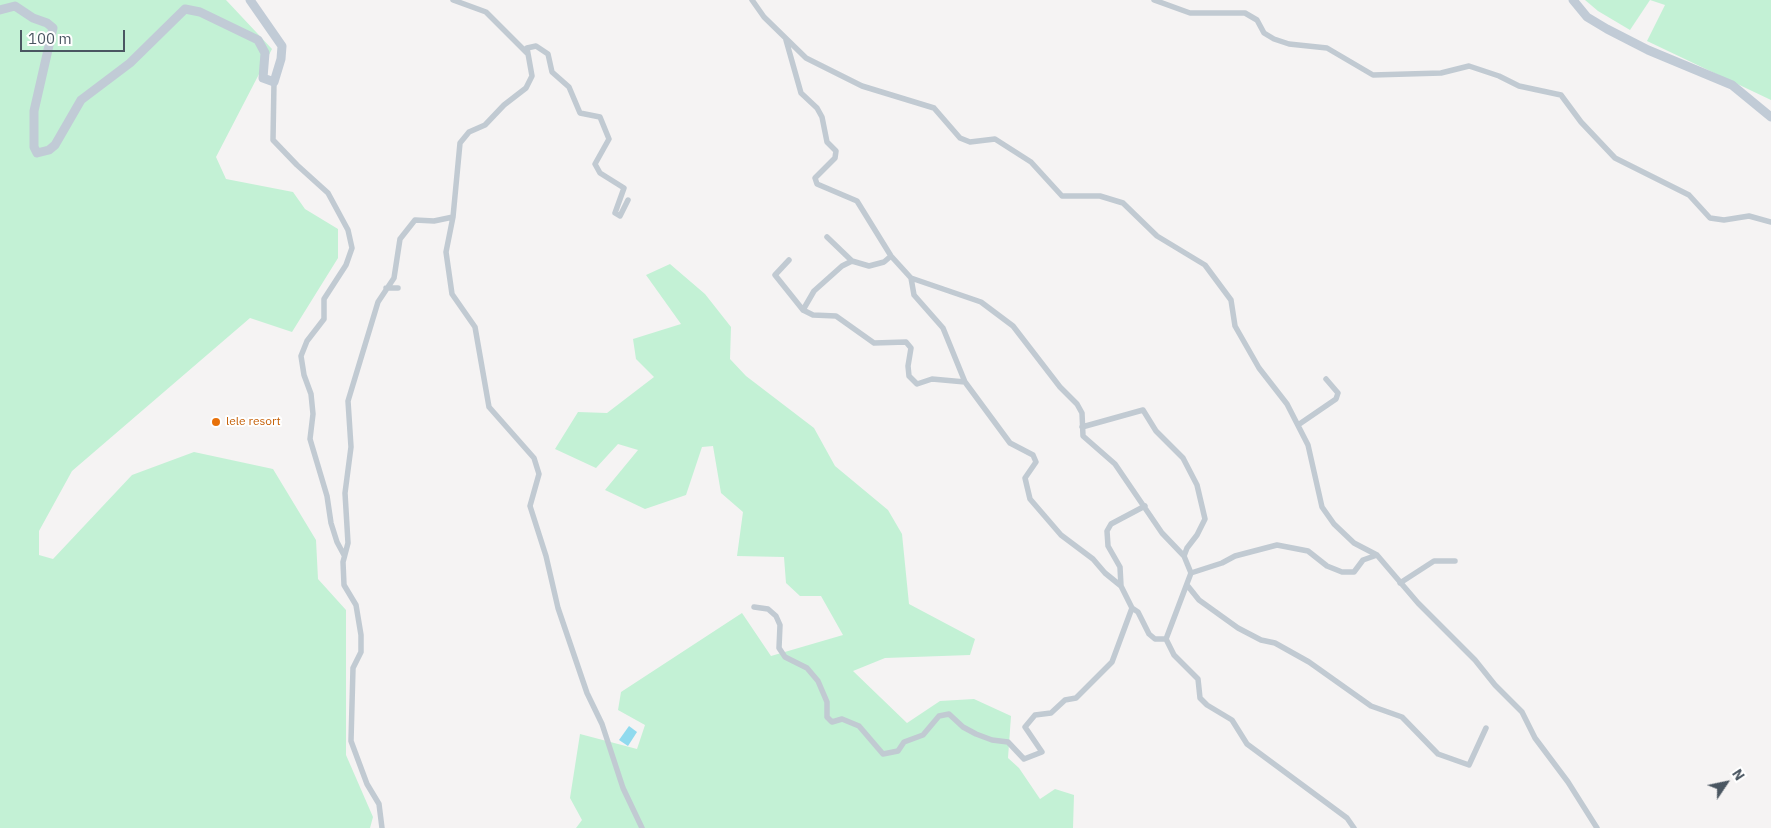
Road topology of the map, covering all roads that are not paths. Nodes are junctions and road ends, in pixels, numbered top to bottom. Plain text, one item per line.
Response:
1 (250, 0) edge
2 (453, 0) edge
3 (752, 0) edge
4 (1154, 0) edge
5 (1573, 0) edge
6 (0, 10) edge
7 (785, 38) junction
8 (528, 55) junction
9 (274, 82) junction
10 (1771, 117) edge
11 (628, 200) dead end
12 (453, 217) junction
13 (1771, 222) edge
14 (827, 237) dead end
15 (891, 256) junction
16 (789, 260) dead end
17 (852, 261) junction
18 (912, 278) junction
19 (386, 288) junction
20 (398, 288) dead end
21 (803, 310) junction
22 (1326, 379) dead end
23 (965, 382) junction
24 (1298, 426) junction
25 (1082, 427) junction
26 (1145, 506) junction
27 (344, 555) junction
28 (1377, 555) junction
29 (1184, 556) junction
30 (1455, 561) dead end
31 (1191, 573) junction
32 (1400, 583) junction
33 (1187, 585) junction
34 (1122, 586) junction
35 (754, 607) dead end
36 (1132, 608) junction
37 (1166, 639) junction
38 (1486, 728) dead end
39 (382, 828) edge
40 (642, 828) edge
41 (1354, 828) edge
42 (1597, 828) edge

1 - 9 street
2 - 8 street
3 - 7 street
4 - 13 street
5 - 10 street
6 - 9 street
7 - 15 street
7 - 24 street
8 - 11 street
8 - 12 street
9 - 27 street
12 - 19 street
12 - 40 street
14 - 17 street
15 - 17 street
15 - 18 street
16 - 21 street
17 - 21 street
18 - 23 street
18 - 25 street
19 - 20 street
19 - 27 street
21 - 23 street
22 - 24 street
23 - 34 street
24 - 28 street
25 - 26 street
25 - 29 street
26 - 29 street
26 - 34 street
27 - 39 street
28 - 31 street
28 - 32 street
29 - 31 street
30 - 32 street
31 - 33 street
32 - 42 street
33 - 37 street
33 - 38 street
34 - 36 street
35 - 36 street
36 - 37 street
37 - 41 street

